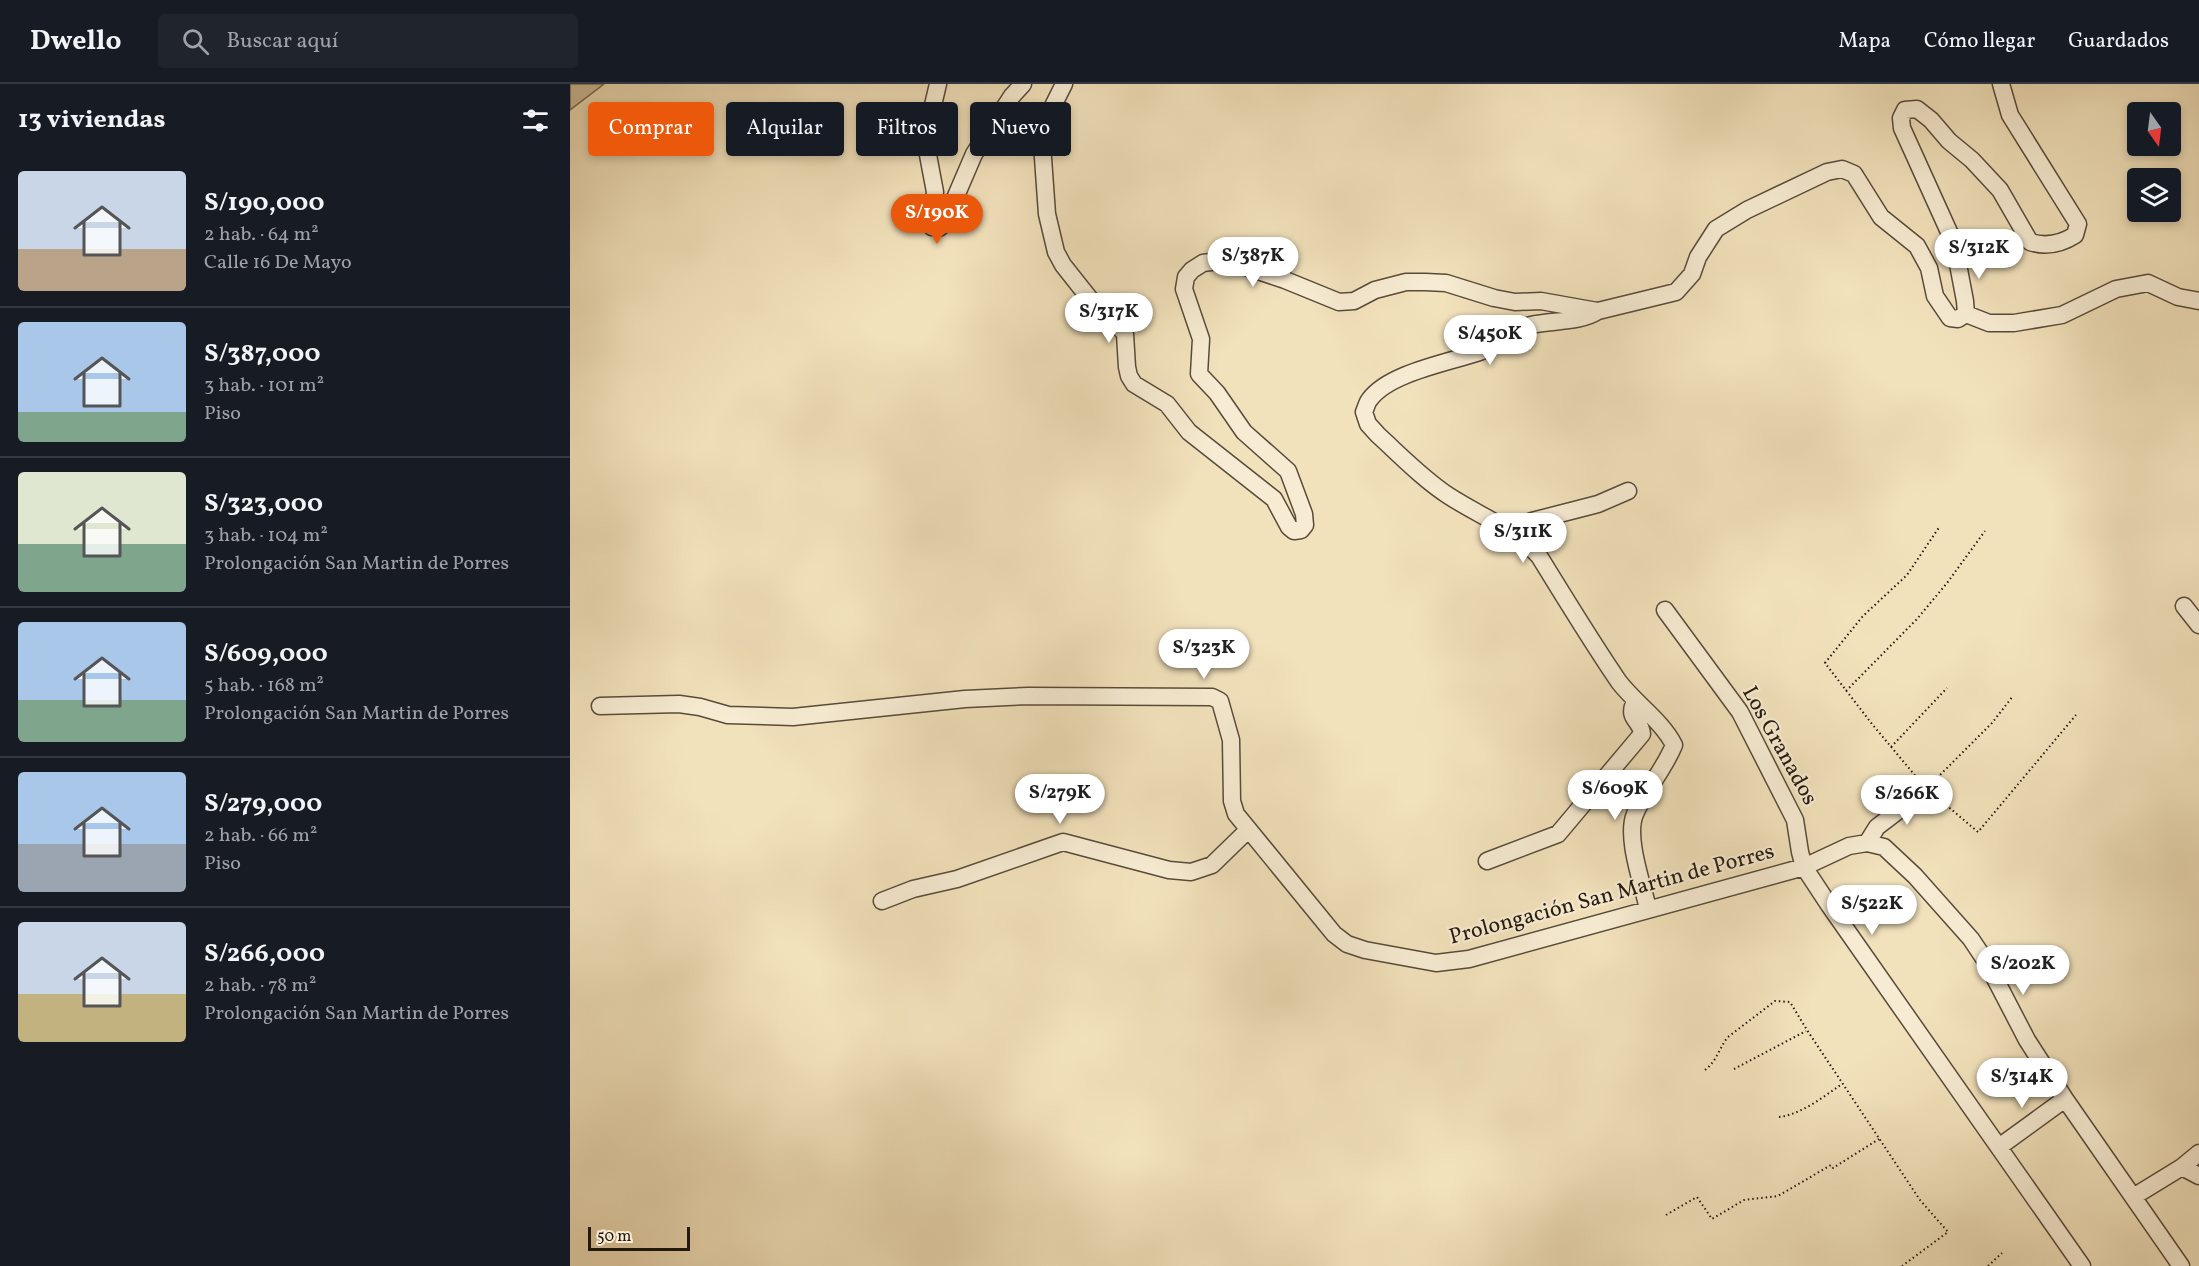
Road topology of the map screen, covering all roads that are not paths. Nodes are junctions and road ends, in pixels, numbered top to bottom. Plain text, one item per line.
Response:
1 (938, 84) edge
2 (1023, 84) edge
3 (1064, 84) edge
4 (2001, 84) edge
5 (2199, 301) edge
6 (1598, 312) junction
7 (1966, 314) junction
8 (1628, 491) dead end
9 (1509, 529) junction
10 (2184, 606) dead end
11 (1665, 610) dead end
12 (2199, 625) edge
13 (1635, 701) junction
14 (600, 706) dead end
15 (1927, 789) road end
16 (1248, 830) junction
17 (1867, 843) junction
18 (1487, 861) dead end
19 (1804, 867) junction
20 (882, 901) dead end
21 (1648, 909) junction
22 (2065, 1099) junction
23 (1999, 1147) junction
24 (2199, 1153) edge
25 (2182, 1167) junction
26 (2199, 1176) edge
27 (2133, 1197) junction
28 (2175, 1264) edge
29 (2082, 1266) edge

1 - 2 street
3 - 6 street
4 - 7 street
5 - 7 street
6 - 7 street
6 - 9 street
8 - 9 street
9 - 13 street
10 - 12 street
11 - 19 street, Los Granados
13 - 18 street
13 - 21 street
14 - 16 street, Prolongación San Martin de Porres
15 - 17 street
16 - 20 street
16 - 21 street, Prolongación San Martin de Porres
17 - 19 street, Prolongación San Martin de Porres
17 - 22 street
19 - 21 street, Prolongación San Martin de Porres
19 - 23 street, Los Granados
22 - 23 street
22 - 27 street
23 - 29 street, Los Granados
24 - 25 street
25 - 26 street
25 - 27 street
27 - 28 street

